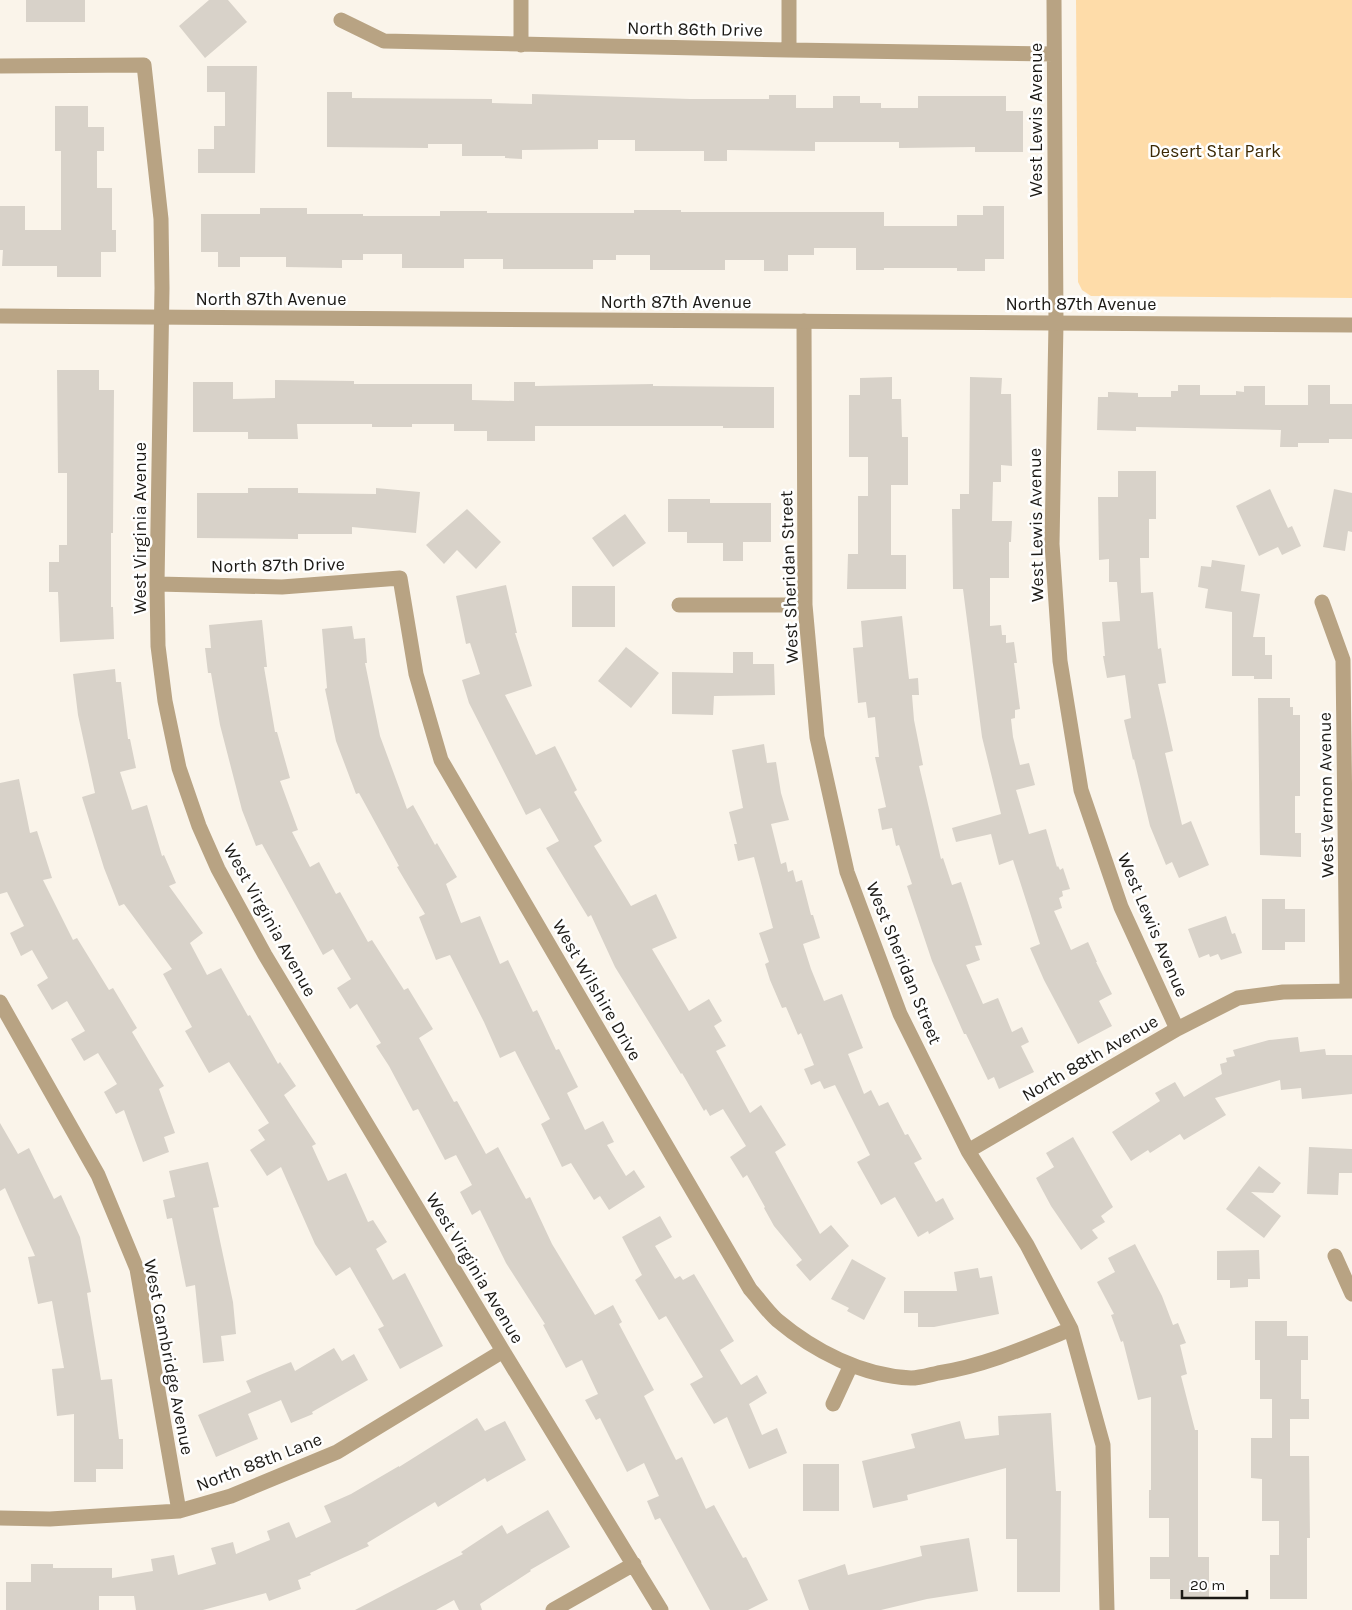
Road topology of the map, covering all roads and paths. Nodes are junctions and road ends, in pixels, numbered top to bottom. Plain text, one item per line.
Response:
1 (521, 0) edge
2 (789, 0) edge
3 (1054, 0) edge
4 (341, 20) dead end
5 (521, 45) junction
6 (789, 50) junction
7 (1054, 54) junction
8 (0, 66) edge
9 (0, 316) edge
10 (162, 317) junction
11 (804, 321) junction
12 (1056, 323) junction
13 (1352, 324) edge
14 (400, 578) joint
15 (157, 584) junction
16 (1322, 602) dead end
17 (679, 605) dead end
18 (805, 605) junction
19 (1350, 991) edge
20 (0, 1002) edge
21 (1177, 1029) junction
22 (968, 1151) junction
23 (1335, 1256) dead end
24 (1352, 1294) edge
25 (1071, 1330) junction
26 (503, 1351) junction
27 (851, 1365) junction
28 (833, 1404) dead end
29 (179, 1511) junction
30 (0, 1518) edge
31 (634, 1564) junction
32 (553, 1610) edge
33 (661, 1610) edge
34 (1107, 1610) edge

1 - 5 street
2 - 6 street
3 - 7 street, West Lewis Avenue
4 - 5 street, North 86th Drive
5 - 6 street, North 86th Drive
6 - 7 street, North 86th Drive
7 - 12 street, West Lewis Avenue
8 - 10 street, West Virginia Avenue
9 - 10 street, North 87th Avenue
10 - 11 street, North 87th Avenue
10 - 15 street, West Virginia Avenue
11 - 12 street, North 87th Avenue
11 - 18 street, West Sheridan Street
12 - 13 street, North 87th Avenue
12 - 21 street, West Lewis Avenue
14 - 15 street, North 87th Drive
14 - 27 street, West Wilshire Drive
15 - 26 street, West Virginia Avenue
16 - 19 street, West Vernon Avenue
17 - 18 street
18 - 22 street, West Sheridan Street
19 - 21 street, North 88th Avenue
20 - 29 street, West Cambridge Avenue
21 - 22 street, North 88th Avenue
22 - 25 street, West Sheridan Street
23 - 24 street
25 - 27 street
25 - 34 street, West Sheridan Street
26 - 29 street, North 88th Lane
26 - 31 street, West Virginia Avenue
27 - 28 street
29 - 30 street, North 88th Lane
31 - 32 street
31 - 33 street, West Virginia Avenue

